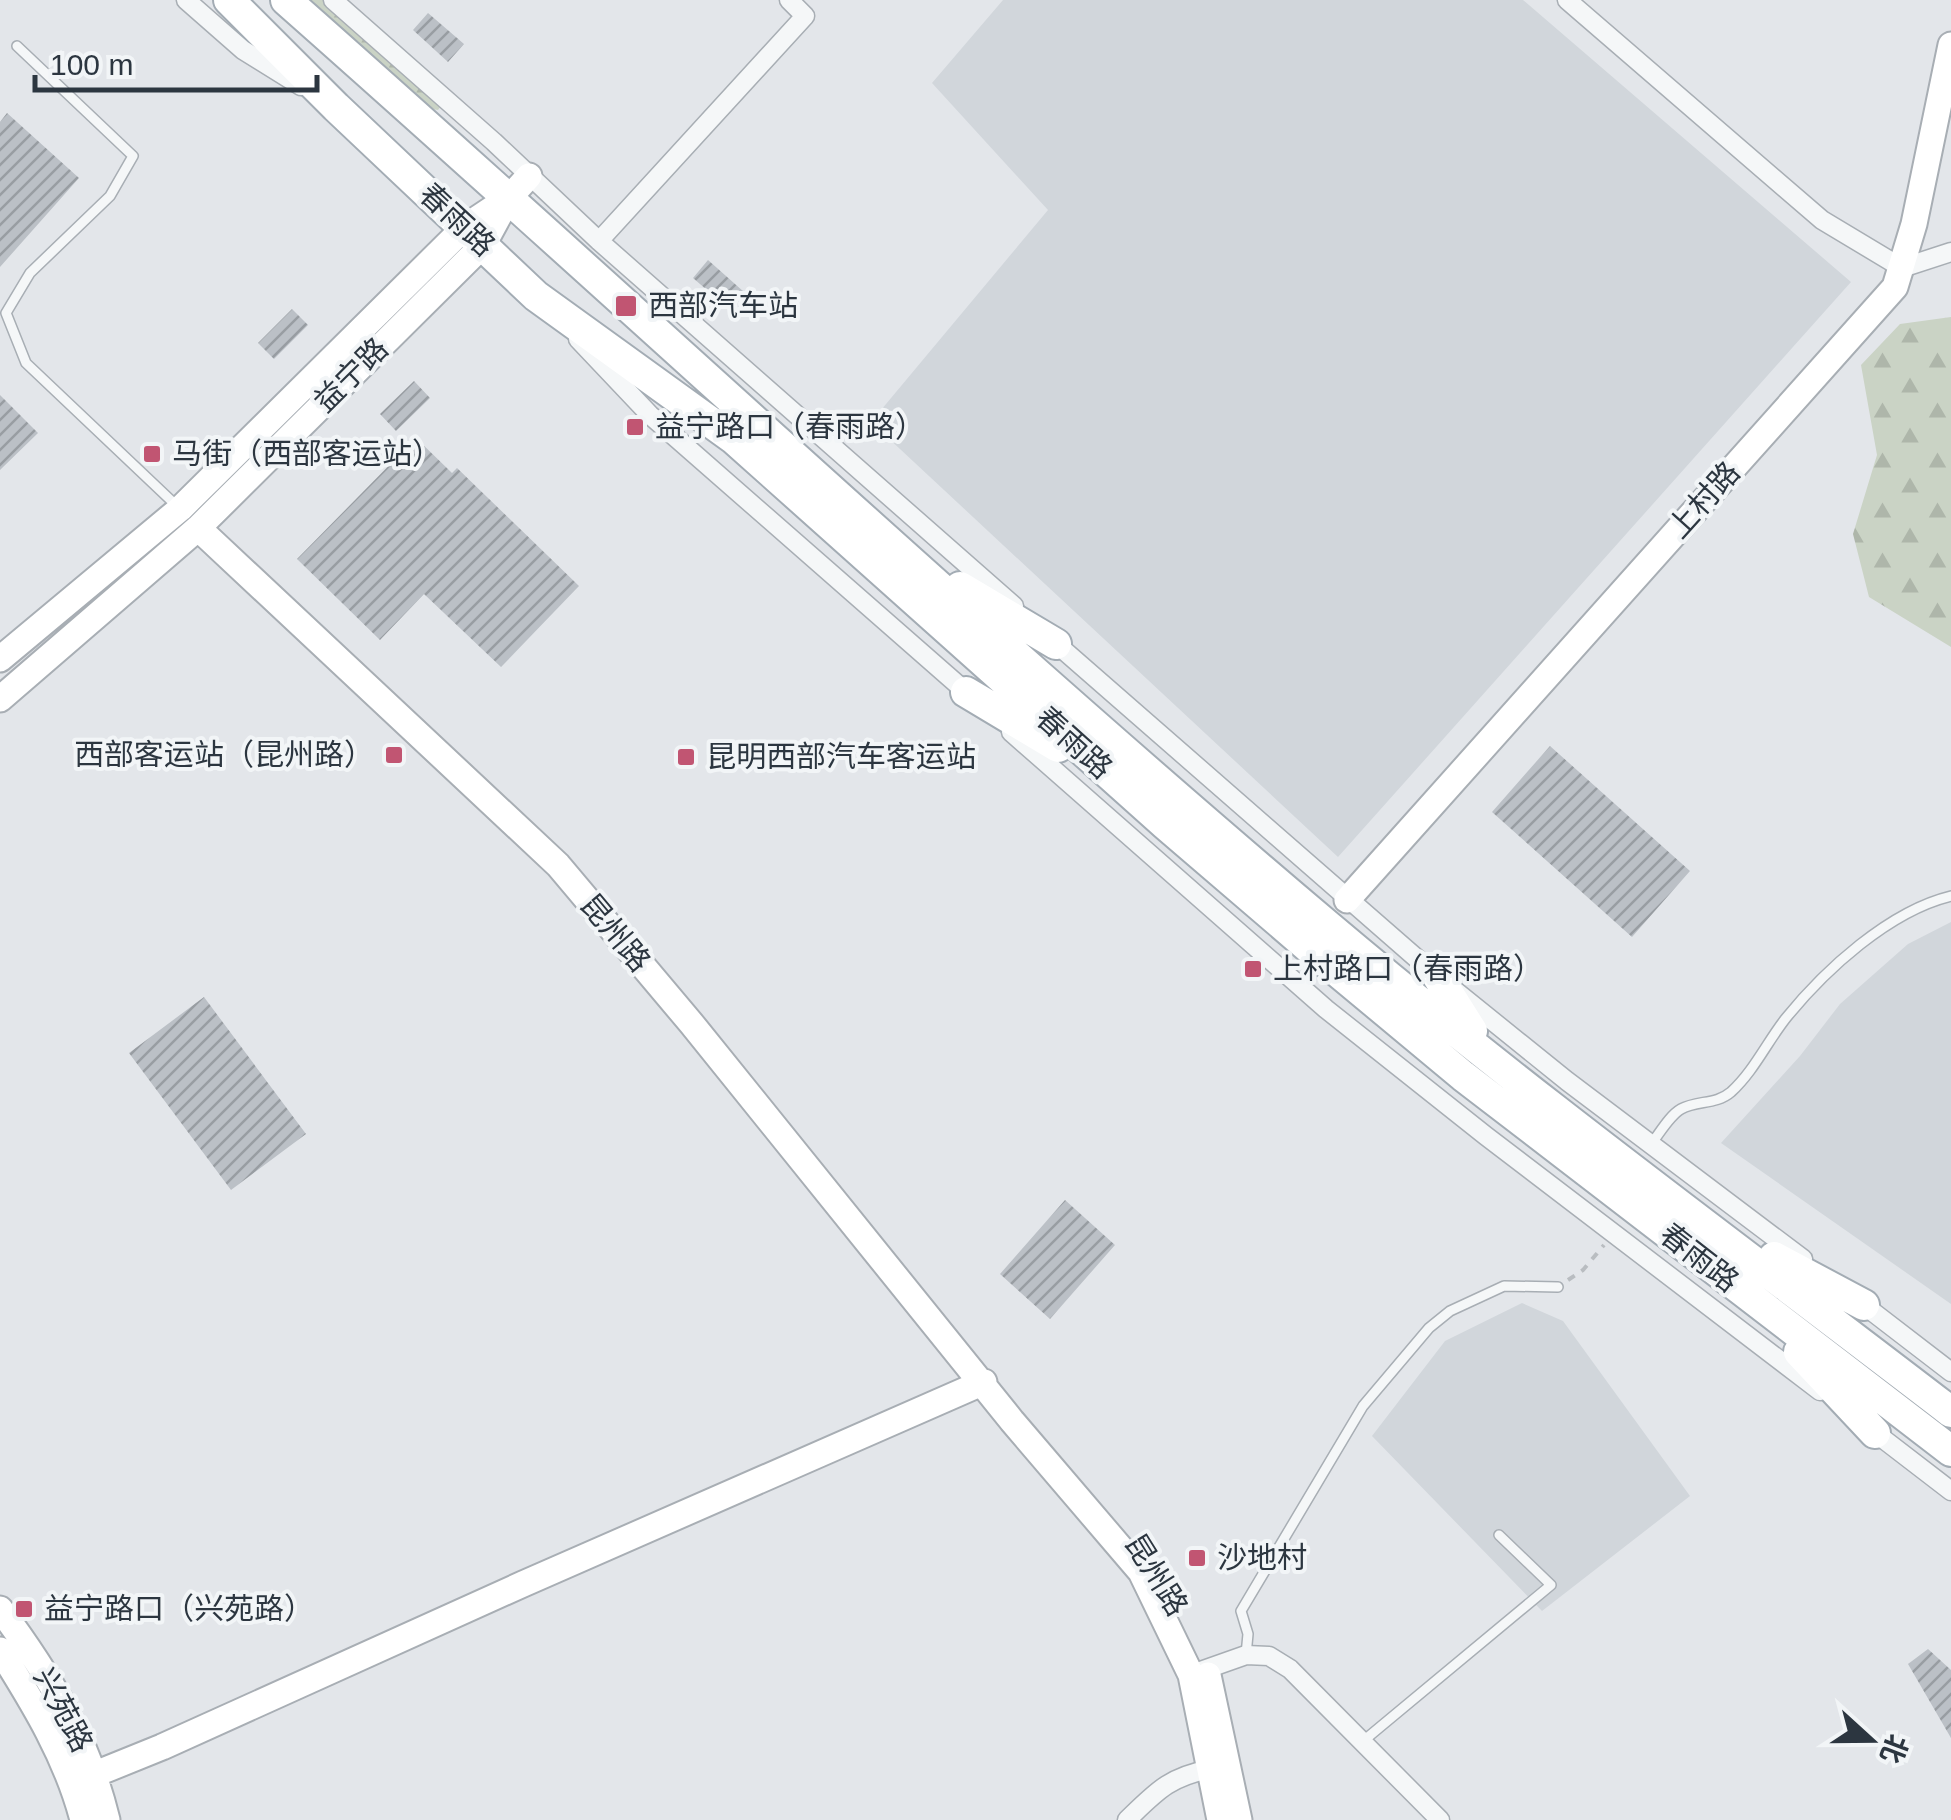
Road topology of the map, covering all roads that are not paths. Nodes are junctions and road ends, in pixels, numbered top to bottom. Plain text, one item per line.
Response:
1 (186, 0) edge
2 (229, 0) edge
3 (286, 0) edge
4 (333, 0) edge
5 (789, 0) edge
6 (1567, 0) edge
7 (1951, 45) edge
8 (17, 46) dead end
9 (336, 108) junction
10 (529, 176) junction
11 (508, 199) junction
12 (474, 236) junction
13 (599, 241) junction
14 (1951, 252) edge
15 (1902, 268) junction
16 (536, 296) junction
17 (189, 518) junction
18 (893, 548) junction
19 (1056, 644) junction
20 (0, 659) edge
21 (966, 692) junction
22 (0, 699) edge
23 (1116, 780) junction
24 (1951, 896) edge
25 (1347, 900) junction
26 (1438, 977) junction
27 (1487, 1055) junction
28 (1651, 1144) junction
29 (1699, 1218) junction
30 (1558, 1287) road end
31 (1738, 1288) junction
32 (1864, 1305) junction
33 (1951, 1372) edge
34 (984, 1382) junction
35 (1951, 1412) edge
36 (1875, 1433) junction
37 (1951, 1451) edge
38 (1951, 1491) edge
39 (1499, 1535) dead end
40 (0, 1609) edge
41 (0, 1650) edge
42 (1246, 1656) junction
43 (1199, 1672) junction
44 (1362, 1742) junction
45 (1210, 1768) junction
46 (85, 1778) junction
47 (83, 1820) edge
48 (107, 1820) edge
49 (1128, 1820) edge
50 (1220, 1820) edge
51 (1239, 1820) edge
52 (1440, 1820) edge

1 - 9 street
2 - 9 main road, 春雨路
3 - 11 main road, 春雨路
4 - 10 street
5 - 13 street
6 - 15 street
7 - 15 main road, 上村路
8 - 17 lane
9 - 12 main road, 春雨路
10 - 11 main road, 益宁路
10 - 13 street
11 - 12 main road, 益宁路
11 - 18 main road, 春雨路
12 - 16 main road, 春雨路
12 - 17 main road, 益宁路
13 - 19 street
14 - 15 street
15 - 25 main road, 上村路
16 - 21 street
16 - 23 main road, 春雨路
17 - 20 main road, 益宁路
17 - 22 main road, 益宁路
17 - 34 main road, 昆州路
18 - 19 main road
18 - 27 main road, 春雨路
19 - 25 street
21 - 23 main road
21 - 36 street
23 - 31 main road, 春雨路
24 - 28 lane
25 - 26 street
26 - 27 main road
26 - 28 street
27 - 29 main road, 春雨路
28 - 32 street
29 - 32 main road
29 - 35 main road, 春雨路
30 - 42 lane
31 - 36 main road
31 - 37 main road, 春雨路
32 - 33 street
34 - 43 main road, 昆州路
34 - 46 main road
36 - 38 street
39 - 44 lane
40 - 46 main road, 兴苑路
41 - 46 main road, 兴苑路
42 - 43 street
42 - 44 street
43 - 45 main road, 昆州路
43 - 51 main road, 昆州路
44 - 52 street
45 - 49 street
45 - 50 main road, 昆州路
46 - 47 main road, 兴苑路
46 - 48 main road, 兴苑路

